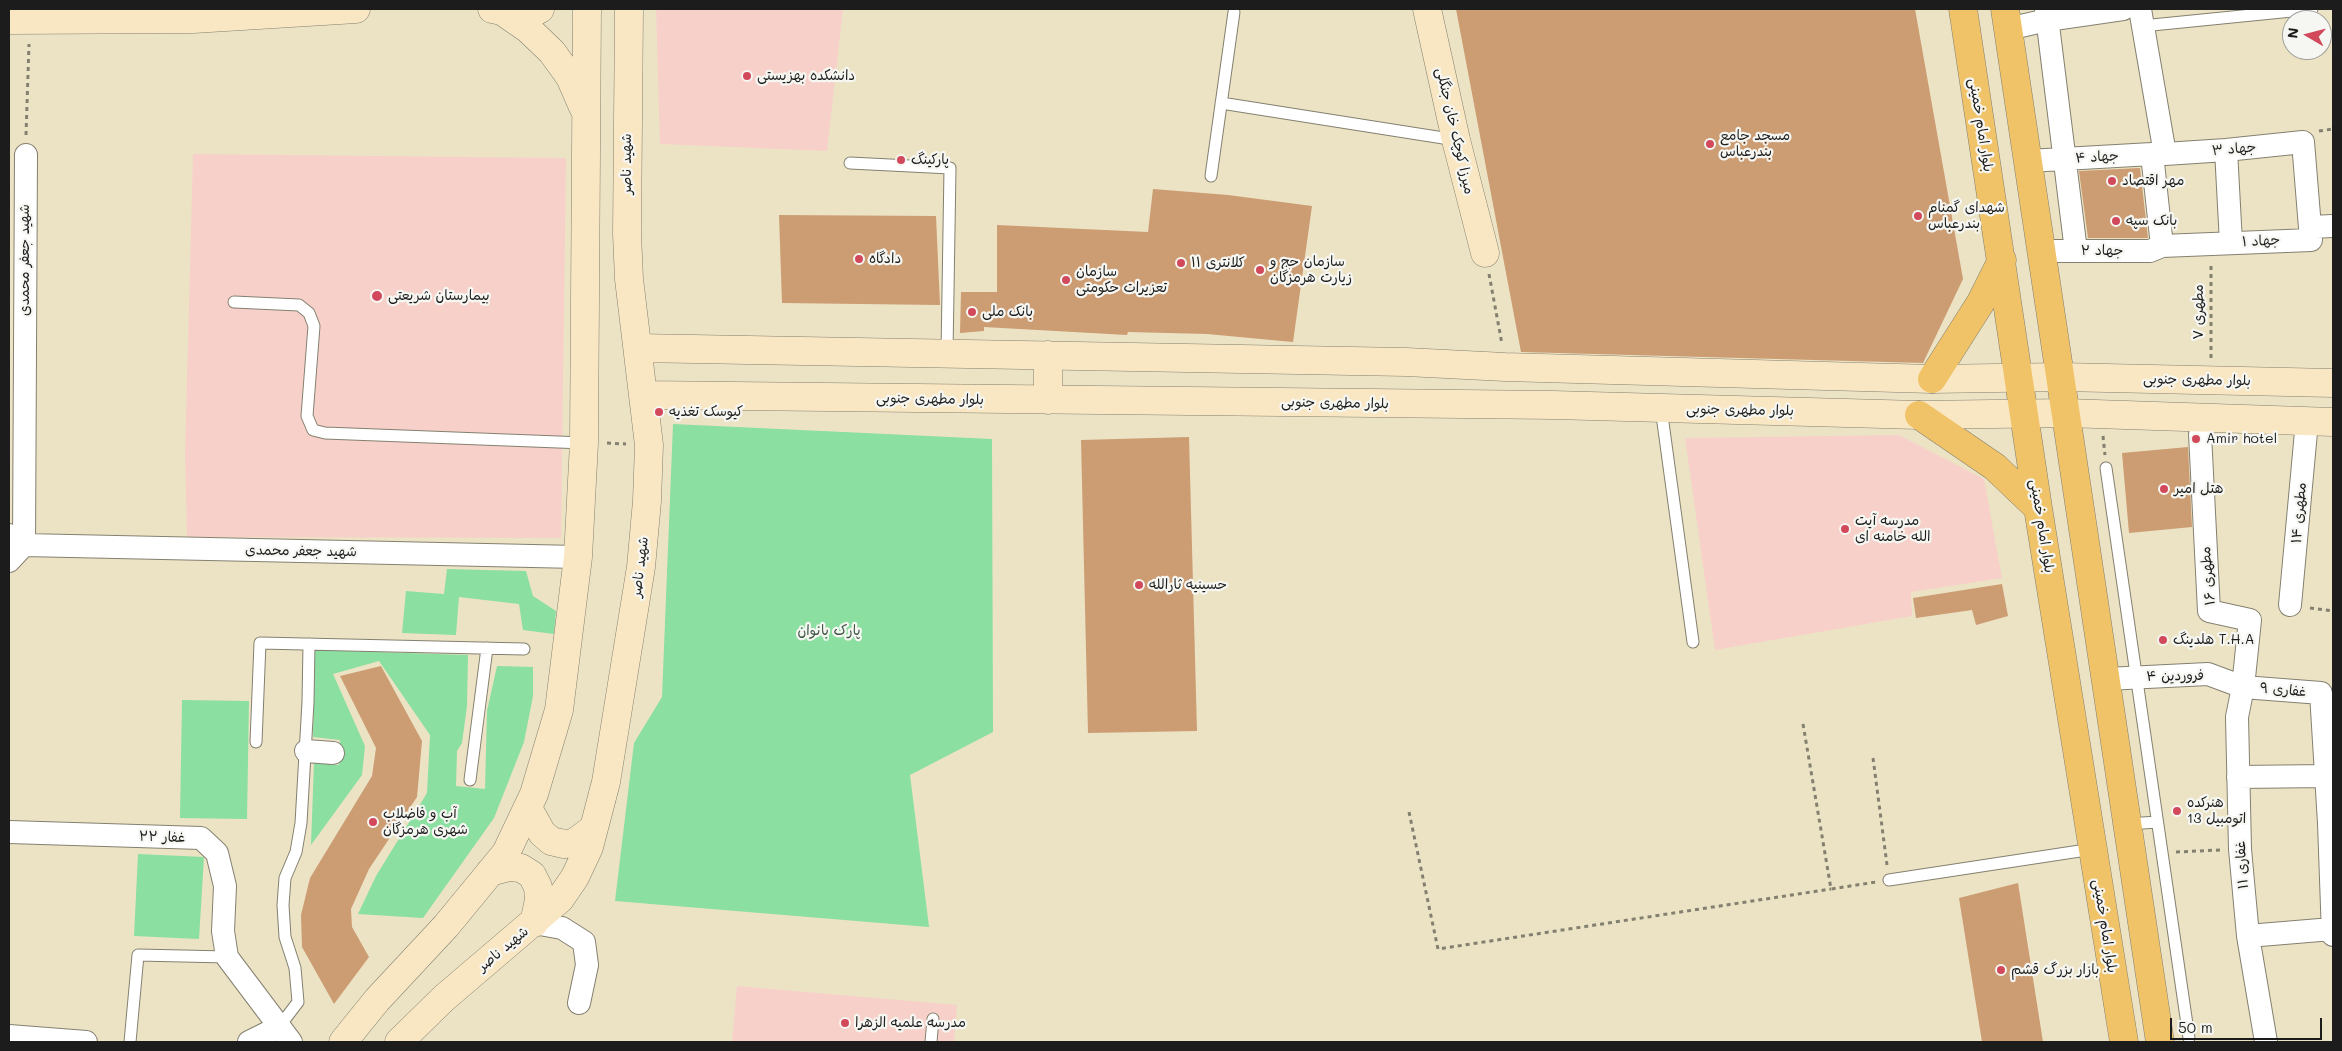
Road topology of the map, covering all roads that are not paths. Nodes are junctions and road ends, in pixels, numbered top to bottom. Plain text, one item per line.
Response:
1 (356, 9) edge
2 (540, 9) edge
3 (588, 9) edge
4 (629, 9) edge
5 (1427, 9) edge
6 (1962, 9) edge
7 (2123, 9) edge
8 (2312, 9) edge
9 (497, 10) edge
10 (1234, 12) dead end
11 (2047, 14) edge
12 (2209, 14) edge
13 (2141, 18) edge
14 (2007, 19) edge
15 (19, 20) edge
16 (1221, 104) junction
17 (585, 111) junction
18 (1456, 140) junction
19 (2226, 150) junction
20 (26, 154) road end
21 (2159, 154) junction
22 (2065, 159) junction
23 (2028, 161) junction
24 (850, 163) dead end
25 (1211, 176) dead end
26 (2333, 226) edge
27 (2311, 234) junction
28 (2221, 244) junction
29 (2162, 246) junction
30 (2042, 251) junction
31 (2076, 251) junction
32 (1485, 253) road end
33 (2002, 260) junction
34 (234, 302) dead end
35 (638, 348) junction
36 (947, 353) junction
37 (17, 354) edge
38 (1048, 355) junction
39 (1588, 368) junction
40 (2019, 377) junction
41 (2061, 377) junction
42 (1932, 379) junction
43 (2333, 383) edge
44 (644, 395) junction
45 (1048, 400) junction
46 (1588, 406) junction
47 (1661, 408) junction
48 (2026, 413) junction
49 (2066, 413) junction
50 (1919, 414) junction
51 (2306, 421) junction
52 (2333, 422) edge
53 (2200, 434) dead end
54 (584, 443) junction
55 (2106, 468) road end
56 (2038, 508) junction
57 (16, 540) edge
58 (578, 557) junction
59 (9, 561) edge
60 (2290, 605) dead end
61 (1693, 642) dead end
62 (309, 644) junction
63 (487, 648) junction
64 (524, 649) dead end
65 (2135, 677) junction
66 (2106, 679) junction
67 (2243, 687) junction
68 (2327, 694) edge
69 (256, 742) dead end
70 (306, 751) junction
71 (333, 753) dead end
72 (2326, 776) junction
73 (2238, 777) junction
74 (470, 780) dead end
75 (528, 808) junction
76 (2157, 822) junction
77 (2128, 824) junction
78 (594, 828) junction
79 (9, 832) edge
80 (2093, 849) junction
81 (490, 872) junction
82 (1889, 880) road end
83 (534, 923) junction
84 (2333, 932) edge
85 (2248, 936) junction
86 (227, 956) junction
87 (579, 1003) dead end
88 (933, 1019) dead end
89 (285, 1035) edge
90 (9, 1036) edge
91 (2189, 1038) dead end
92 (86, 1042) edge
93 (130, 1042) edge
94 (249, 1042) edge
95 (343, 1042) edge
96 (399, 1042) edge
97 (931, 1042) edge
98 (2124, 1042) edge
99 (2160, 1042) edge
100 (2266, 1042) edge

1 - 15 street
2 - 9 street
3 - 17 street
4 - 35 street, شهید ناصر
5 - 18 street, میرزا کوچک خان جنگلی
6 - 33 main road, بلوار امام خمینی
7 - 11 street
8 - 12 lane
9 - 17 street
10 - 16 lane
11 - 14 street
11 - 22 street
12 - 13 lane
13 - 21 street
14 - 23 main road
16 - 18 lane
16 - 25 lane
17 - 54 street
18 - 32 street, میرزا کوچک خان جنگلی
19 - 21 street, جهاد ۳
19 - 27 street, جهاد ۳
19 - 28 street
20 - 37 street, شهید جعفر محمدی
21 - 22 street, جهاد ۴
21 - 29 street
22 - 23 street, جهاد ۴
22 - 31 street
23 - 30 main road
24 - 36 lane
26 - 27 street, جهاد ۱
27 - 28 street, جهاد ۱
28 - 29 street, جهاد ۱
29 - 31 street, جهاد ۲
30 - 31 street, جهاد ۲
30 - 41 main road
33 - 40 main road, بلوار امام خمینی
33 - 42 main road
34 - 54 lane
35 - 36 street
35 - 44 street, شهید ناصر
36 - 38 street
37 - 57 street, شهید جعفر محمدی
38 - 39 street
38 - 45 street
39 - 42 street
39 - 46 street
40 - 41 street, بلوار مطهری جنوبی
40 - 42 street
40 - 48 main road, بلوار امام خمینی
41 - 43 street, بلوار مطهری جنوبی
41 - 49 main road
44 - 45 street, بلوار مطهری جنوبی
44 - 78 street, شهید ناصر
45 - 46 street, بلوار مطهری جنوبی
46 - 47 street, بلوار مطهری جنوبی
47 - 50 street, بلوار مطهری جنوبی
47 - 61 lane
48 - 49 street, بلوار مطهری جنوبی
48 - 50 street, بلوار مطهری جنوبی
48 - 56 main road, بلوار امام خمینی
49 - 51 street
49 - 66 main road
50 - 56 main road
51 - 52 street
51 - 60 street, مطهری ۱۴
53 - 67 street, مطهری ۱۶
54 - 58 street
55 - 65 lane
56 - 80 main road, بلوار امام خمینی
57 - 58 street, شهید جعفر محمدی
57 - 59 street
58 - 75 street
62 - 63 lane
62 - 69 lane
62 - 70 lane
63 - 64 lane
63 - 74 lane
65 - 66 street, فروردین ۴
65 - 67 street, فروردین ۴
65 - 76 lane
66 - 77 main road
67 - 68 street, غفاری ۹
67 - 73 street, غفاری ۱۱
68 - 72 street, غفاری ۹
70 - 71 street
70 - 89 lane
72 - 73 street
72 - 84 street, غفاری ۹
73 - 85 street, غفاری ۱۱
75 - 78 street
75 - 81 street
76 - 77 lane
76 - 91 lane
77 - 99 main road
78 - 83 street, شهید ناصر
79 - 86 street, غفار ۲۲
80 - 82 lane
80 - 98 main road, بلوار امام خمینی
81 - 83 street
81 - 95 street
83 - 87 street
83 - 96 street, شهید ناصر
84 - 85 street
85 - 100 street, غفاری ۱۱
86 - 89 street, غفار ۲۲
86 - 93 lane
88 - 97 lane
89 - 94 street
90 - 92 street

